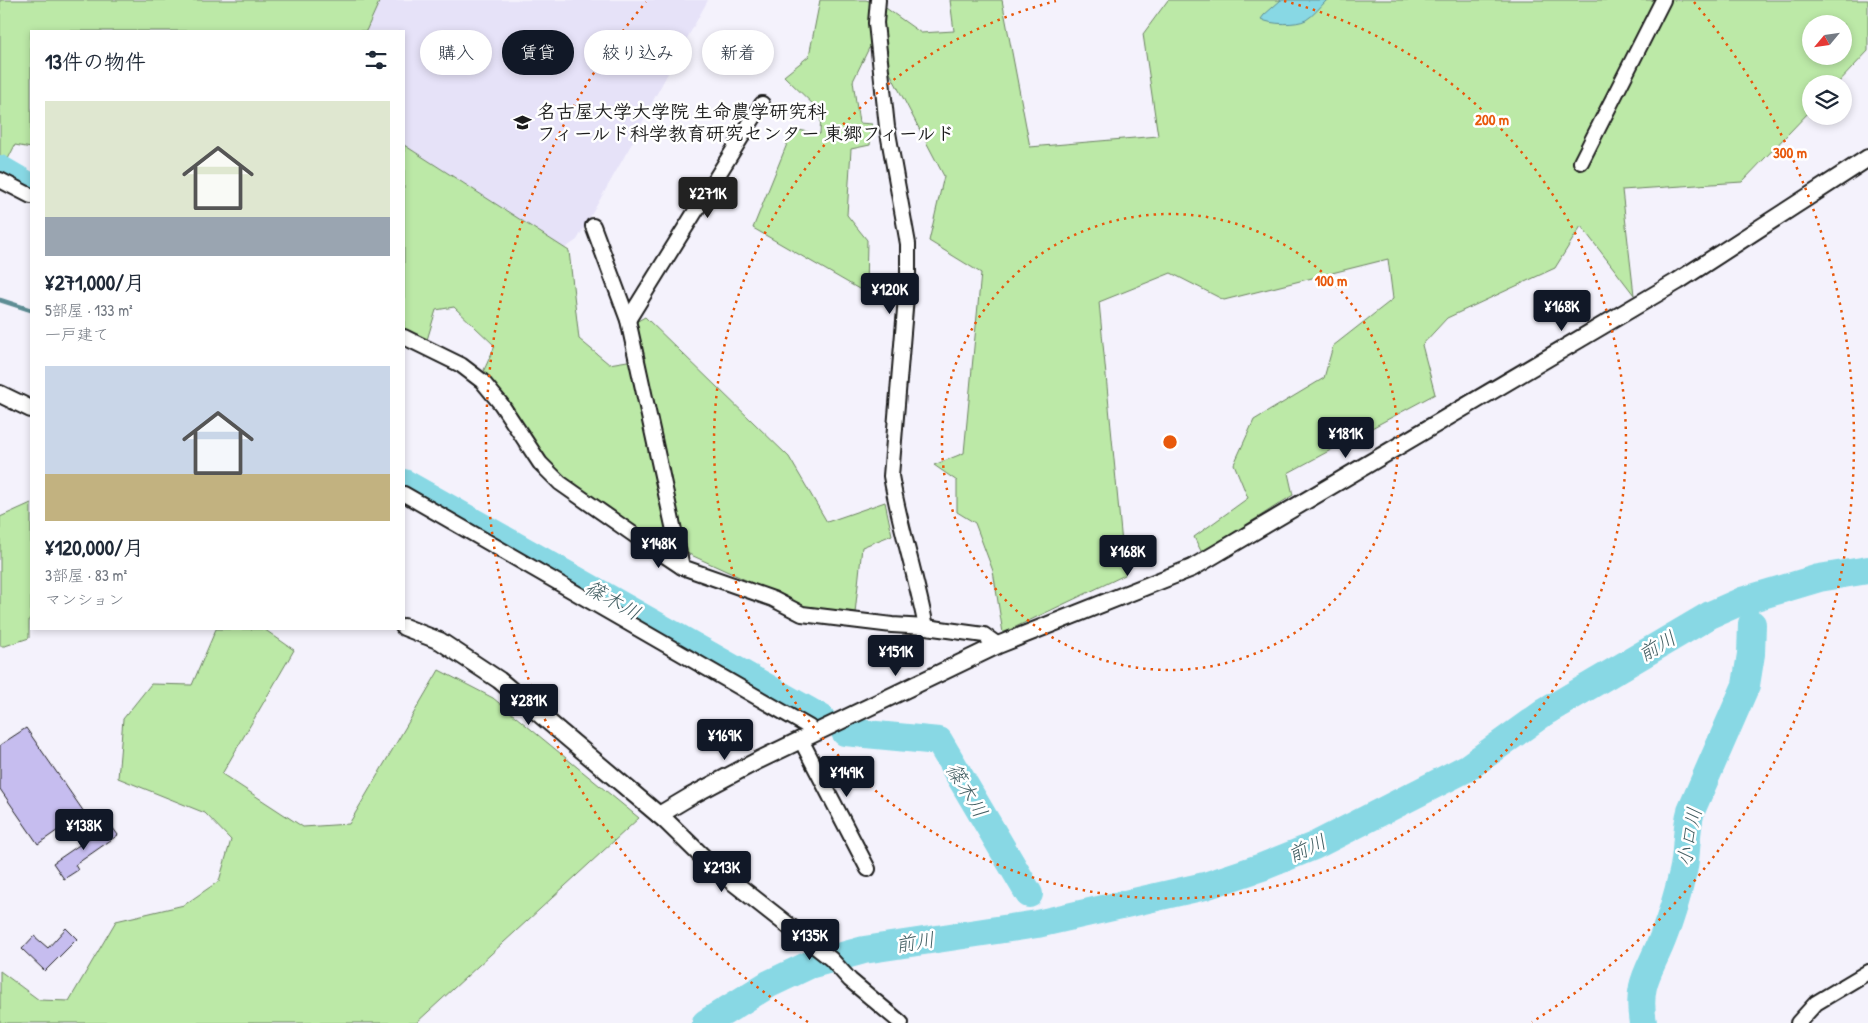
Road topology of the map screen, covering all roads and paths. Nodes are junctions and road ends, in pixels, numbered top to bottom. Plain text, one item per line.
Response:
1 (878, 0) edge
2 (1663, 0) edge
3 (762, 104) dead end
4 (1868, 158) edge
5 (1581, 162) dead end
6 (0, 180) edge
7 (30, 195) edge
8 (593, 226) dead end
9 (628, 320) junction
10 (405, 337) edge
11 (0, 394) edge
12 (30, 409) edge
13 (405, 495) edge
14 (682, 566) junction
15 (405, 627) edge
16 (926, 627) junction
17 (998, 645) junction
18 (809, 736) junction
19 (659, 816) junction
20 (868, 869) dead end
21 (808, 941) joint
22 (1868, 972) edge
23 (901, 1023) edge
24 (1798, 1023) edge

1 - 16 street
2 - 5 street
3 - 9 street
4 - 17 street
6 - 7 street
8 - 9 street
9 - 14 street
10 - 14 street
11 - 12 street
13 - 18 street
14 - 16 street
15 - 19 street
16 - 17 street
17 - 18 street
18 - 19 street
18 - 20 street
19 - 21 street
21 - 23 street
22 - 24 street

